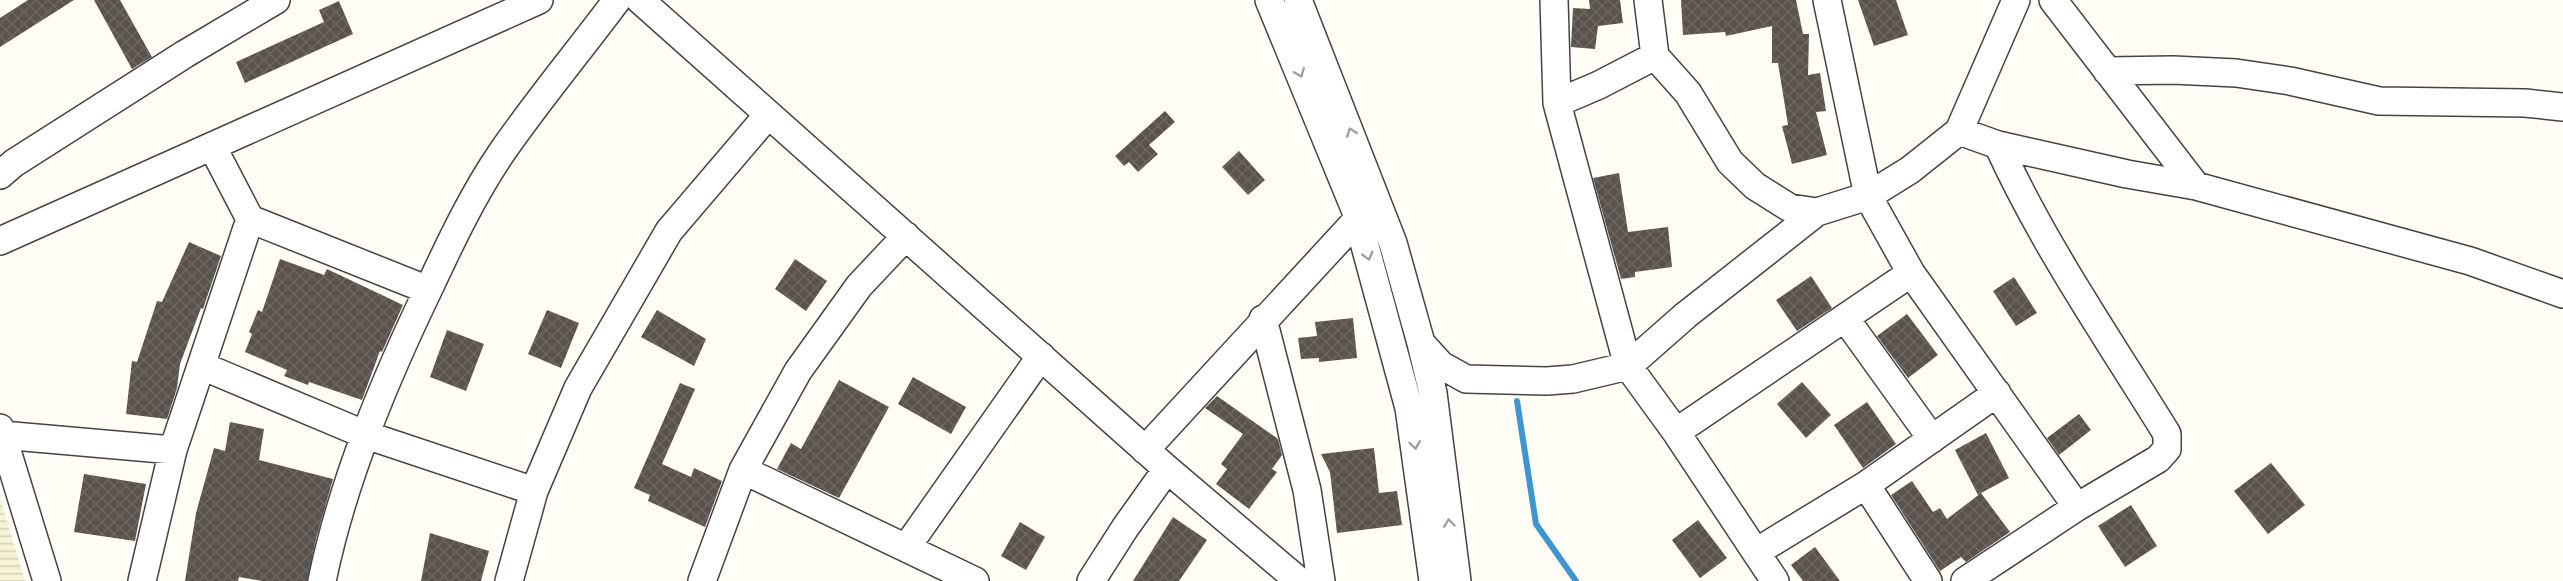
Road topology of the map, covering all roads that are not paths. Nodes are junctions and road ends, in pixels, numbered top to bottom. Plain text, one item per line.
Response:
1 (276, 0) edge
2 (539, 0) edge
3 (617, 0) edge
4 (640, 0) edge
5 (1269, 0) edge
6 (1554, 0) edge
7 (1648, 0) edge
8 (1827, 0) edge
9 (2016, 0) edge
10 (2053, 0) edge
11 (1297, 19) edge
12 (1655, 56) junction
13 (2107, 71) junction
14 (1557, 103) junction
15 (2563, 107) edge
16 (768, 115) junction
17 (1959, 131) junction
18 (1998, 145) junction
19 (212, 146) junction
20 (1353, 170) junction
21 (0, 175) edge
22 (2196, 186) junction
23 (1868, 196) junction
24 (1817, 213) junction
25 (250, 219) junction
26 (1358, 219) junction
27 (906, 236) junction
28 (0, 241) edge
29 (1911, 273) junction
30 (428, 290) junction
31 (2563, 294) edge
32 (1406, 295) junction
33 (1380, 302) junction
34 (1845, 318) junction
35 (1263, 319) junction
36 (1421, 343) junction
37 (1041, 356) junction
38 (202, 366) junction
39 (1628, 366) junction
40 (1997, 393) junction
41 (1, 432) edge
42 (1676, 432) junction
43 (366, 435) junction
44 (1932, 439) junction
45 (173, 450) junction
46 (1145, 450) junction
47 (1167, 469) junction
48 (743, 470) junction
49 (1866, 485) junction
50 (534, 491) junction
51 (2077, 507) junction
52 (906, 548) junction
53 (1756, 552) junction
54 (47, 581) edge
55 (142, 581) edge
56 (322, 581) edge
57 (509, 581) edge
58 (702, 581) edge
59 (975, 581) edge
60 (1091, 581) edge
61 (1299, 581) edge
62 (1321, 581) edge
63 (1433, 581) edge
64 (1456, 581) edge
65 (1775, 581) edge
66 (1928, 581) edge
67 (1965, 581) edge

1 - 21 street
2 - 19 street
3 - 30 street
4 - 16 street
5 - 11 street
6 - 14 street
7 - 12 street
8 - 23 street
9 - 17 street
10 - 13 street
11 - 20 street
12 - 14 street
12 - 24 street
13 - 15 street
13 - 22 street
14 - 39 street
16 - 27 street
16 - 50 street
17 - 18 street
17 - 23 street
18 - 22 street
18 - 51 street
19 - 25 street
19 - 28 street
20 - 26 street
20 - 32 street
22 - 31 street
23 - 24 street
23 - 29 street
24 - 39 street
25 - 30 street
25 - 38 street
26 -> 33 street
26 - 35 street
27 - 37 street
27 - 48 street
29 - 34 street
29 - 40 street
30 - 43 street
32 - 33 street
32 - 36 street
33 -> 63 street
34 - 42 street
34 - 44 street
35 - 46 street
35 - 62 street
36 - 39 street
64 -> 36 street
37 - 46 street
37 - 52 street
38 - 43 street
38 - 45 street
39 - 42 street
40 - 44 street
40 - 51 street
41 - 45 street
41 - 54 street
42 - 53 street
43 - 50 street
43 - 56 street
44 - 49 street
45 - 55 street
46 - 47 street
47 - 60 street
47 - 61 street
48 - 52 street
48 - 58 street
49 - 53 street
49 - 66 street
50 - 57 street
51 - 67 street
52 - 59 street
53 - 65 street

